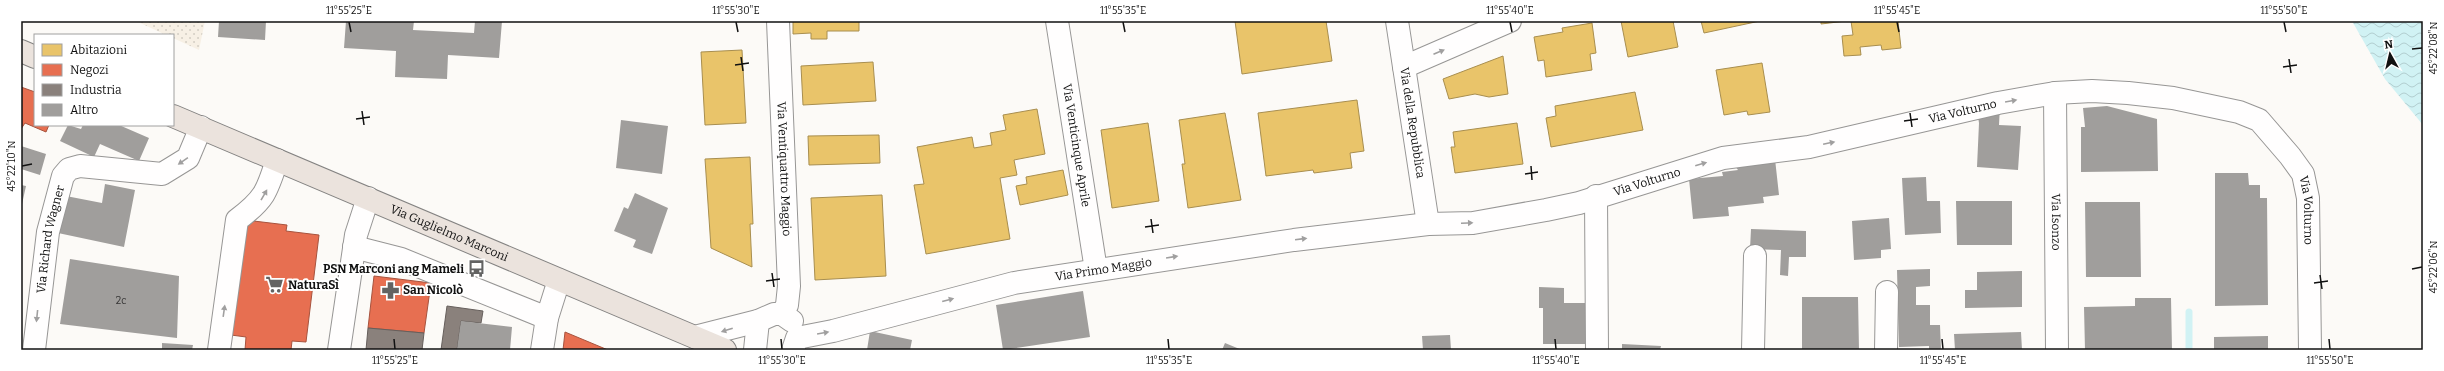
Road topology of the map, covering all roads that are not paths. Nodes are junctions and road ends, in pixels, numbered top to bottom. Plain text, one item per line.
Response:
1 (778, 21) edge
2 (1057, 21) edge
3 (1397, 21) edge
4 (1510, 21) edge
5 (21, 51) edge
6 (34, 57) edge
7 (1404, 67) junction
8 (2055, 93) junction
9 (174, 116) edge
10 (201, 128) junction
11 (277, 160) junction
12 (1596, 196) junction
13 (368, 198) junction
14 (1428, 224) junction
15 (354, 247) junction
16 (1755, 256) dead end
17 (1096, 270) junction
18 (560, 280) junction
19 (1887, 292) dead end
20 (782, 314) junction
21 (547, 318) junction
22 (758, 321) junction
23 (696, 337) junction
24 (795, 344) edge
25 (34, 350) edge
26 (219, 350) edge
27 (339, 350) edge
28 (542, 350) edge
29 (725, 350) edge
30 (755, 350) edge
31 (1597, 350) edge
32 (1753, 350) edge
33 (1886, 350) edge
34 (2057, 350) edge
35 (2310, 350) edge

1 - 20 street, Via Ventiquattro Maggio
2 - 17 street, Via Venticinque Aprile
3 - 7 street, Via della Repubblica
7 -> 4 street
5 - 6 main road
7 - 14 street, Via della Repubblica
12 -> 8 street, Via Volturno
8 - 34 street, Via Isonzo
8 - 35 street, Via Volturno
9 - 10 main road, Via Guglielmo Marconi
10 - 11 main road, Via Guglielmo Marconi
10 -> 25 street, Via Richard Wagner
11 - 13 main road, Via Guglielmo Marconi
26 -> 11 street
14 -> 12 street, Via Volturno
12 - 31 street
13 - 15 street
13 - 18 main road, Via Guglielmo Marconi
17 -> 14 street, Via Primo Maggio
15 - 21 street
15 - 27 street
16 - 32 street
24 -> 17 street, Via Primo Maggio
18 - 21 street
18 - 23 main road, Via Guglielmo Marconi
19 - 33 street
20 - 22 street
20 - 24 street
21 - 28 street
22 -> 23 street
22 - 30 street
23 - 29 main road, Via Guglielmo Marconi

